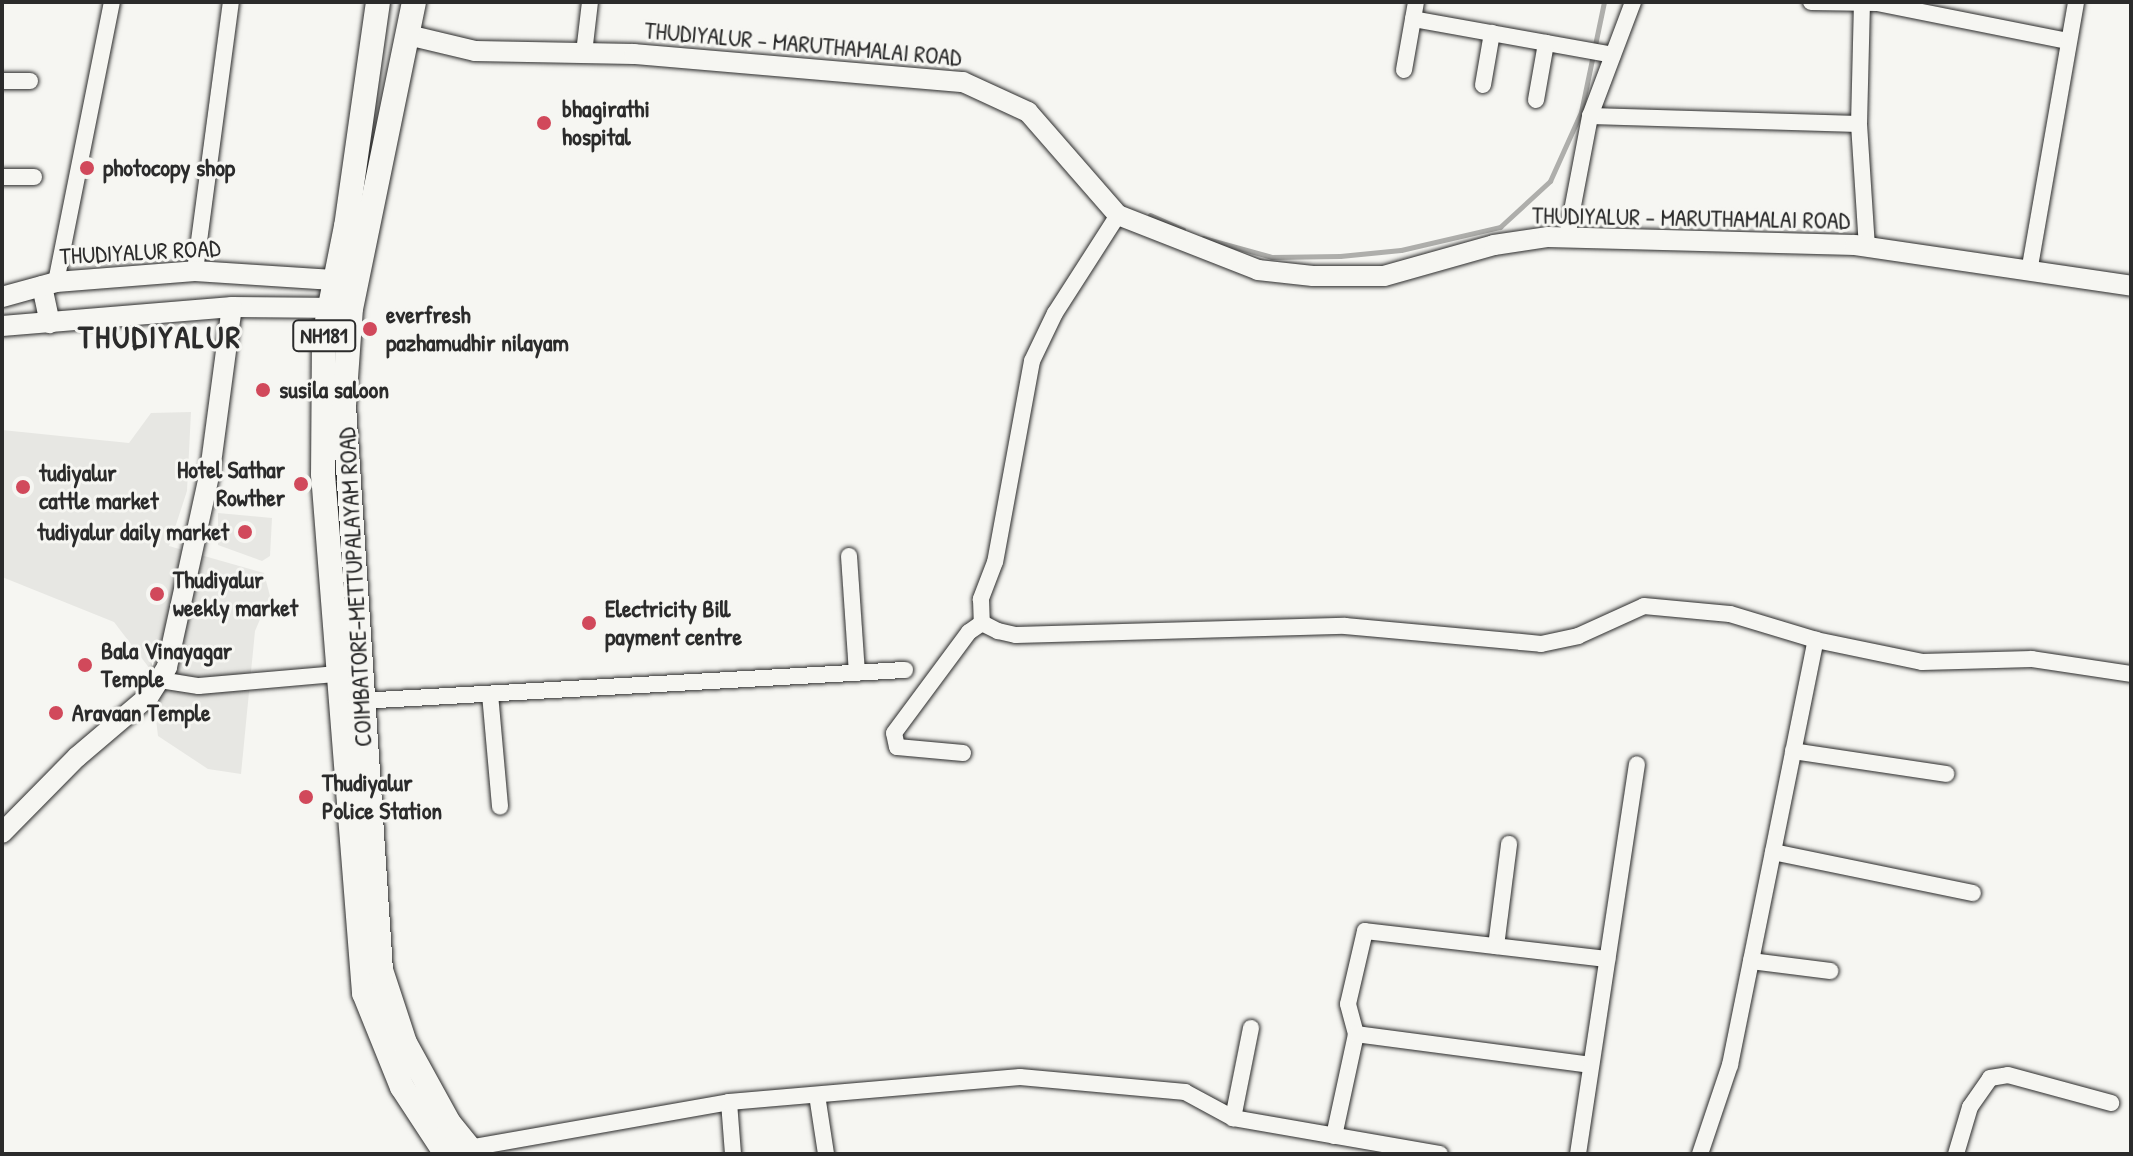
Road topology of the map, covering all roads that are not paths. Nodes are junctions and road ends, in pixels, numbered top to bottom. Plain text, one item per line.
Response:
1 (112, 2) edge
2 (231, 2) edge
3 (378, 2) edge
4 (414, 2) edge
5 (590, 2) edge
6 (1633, 2) edge
7 (1811, 2) edge
8 (2076, 2) edge
9 (1862, 3) edge
10 (1414, 11) edge
11 (1492, 33) junction
12 (408, 35) junction
13 (2068, 41) junction
14 (1546, 43) junction
15 (1599, 52) junction
16 (584, 53) junction
17 (1404, 70) dead end
18 (2, 81) edge
19 (30, 81) dead end
20 (1483, 85) dead end
21 (1536, 100) dead end
22 (1590, 116) junction
23 (1859, 124) junction
24 (2, 177) edge
25 (34, 177) dead end
26 (1118, 215) junction
27 (1567, 237) junction
28 (1867, 248) junction
29 (195, 271) junction
30 (2029, 272) junction
31 (346, 280) junction
32 (49, 284) junction
33 (2131, 286) edge
34 (2, 297) edge
35 (232, 307) junction
36 (340, 308) junction
37 (50, 323) junction
38 (2, 326) edge
39 (849, 556) dead end
40 (982, 623) junction
41 (1816, 640) junction
42 (905, 670) dead end
43 (857, 673) junction
44 (337, 674) junction
45 (2131, 674) edge
46 (160, 680) junction
47 (490, 694) junction
48 (360, 701) junction
49 (1793, 751) junction
50 (963, 753) dead end
51 (1637, 764) dead end
52 (1946, 774) dead end
53 (500, 807) dead end
54 (2, 833) edge
55 (1509, 844) dead end
56 (1773, 852) junction
57 (1973, 893) dead end
58 (1496, 946) junction
59 (1607, 959) junction
60 (1751, 961) junction
61 (1830, 971) dead end
62 (1251, 1028) dead end
63 (1356, 1034) junction
64 (1591, 1065) junction
65 (817, 1095) junction
66 (729, 1102) junction
67 (2111, 1103) dead end
68 (1233, 1118) junction
69 (1334, 1136) junction
70 (463, 1152) edge
71 (733, 1154) edge
72 (826, 1154) edge
73 (1440, 1154) edge
74 (1578, 1154) edge
75 (1700, 1154) edge
76 (1956, 1154) edge

1 - 32 street
2 - 29 street
3 - 31 highway, NH181
4 - 12 highway, NH181
5 - 16 street
6 - 15 street
7 - 9 street
8 - 13 street
9 - 13 street
9 - 23 street
10 - 11 street
10 - 17 street
11 - 14 street
11 - 20 street
12 - 16 main road, THUDIYALUR - MARUTHAMALAI ROAD
12 - 31 highway, NH181
13 - 30 street
14 - 15 street
14 - 21 street
15 - 22 street
16 - 26 main road, THUDIYALUR - MARUTHAMALAI ROAD
18 - 19 street
22 - 23 street
22 - 27 street
23 - 28 street
24 - 25 street
26 - 27 main road, THUDIYALUR - MARUTHAMALAI ROAD
26 - 40 street
27 - 28 main road, THUDIYALUR - MARUTHAMALAI ROAD
28 - 30 main road, THUDIYALUR - MARUTHAMALAI ROAD
29 - 31 main road, THUDIYALUR ROAD
29 - 32 main road, THUDIYALUR ROAD
30 - 33 main road, THUDIYALUR - MARUTHAMALAI ROAD
31 - 36 highway, NH181
32 - 34 main road, THUDIYALUR ROAD
32 - 37 main road
35 - 36 main road
35 - 37 main road
35 - 46 main road
36 - 44 highway, NH181
36 - 48 highway, COIMBATORE-METTUPALAYAM ROAD / NH181
37 - 38 main road
39 - 43 street
40 - 41 street
40 - 50 street
41 - 45 street
41 - 49 street
42 - 43 street
43 - 47 street
44 - 46 street
44 - 70 highway, NH181
46 - 54 main road
47 - 48 street
47 - 53 street
48 - 70 highway, COIMBATORE-METTUPALAYAM ROAD / NH181
49 - 52 street
49 - 56 street
51 - 59 street
55 - 58 street
56 - 57 street
56 - 60 street
58 - 59 street
58 - 63 street
59 - 64 street
60 - 61 street
60 - 75 street
62 - 68 street
63 - 64 street
63 - 69 street
64 - 74 street
65 - 66 street
65 - 68 street
65 - 72 street
66 - 70 street
66 - 71 street
67 - 76 street
68 - 69 street
69 - 73 street

